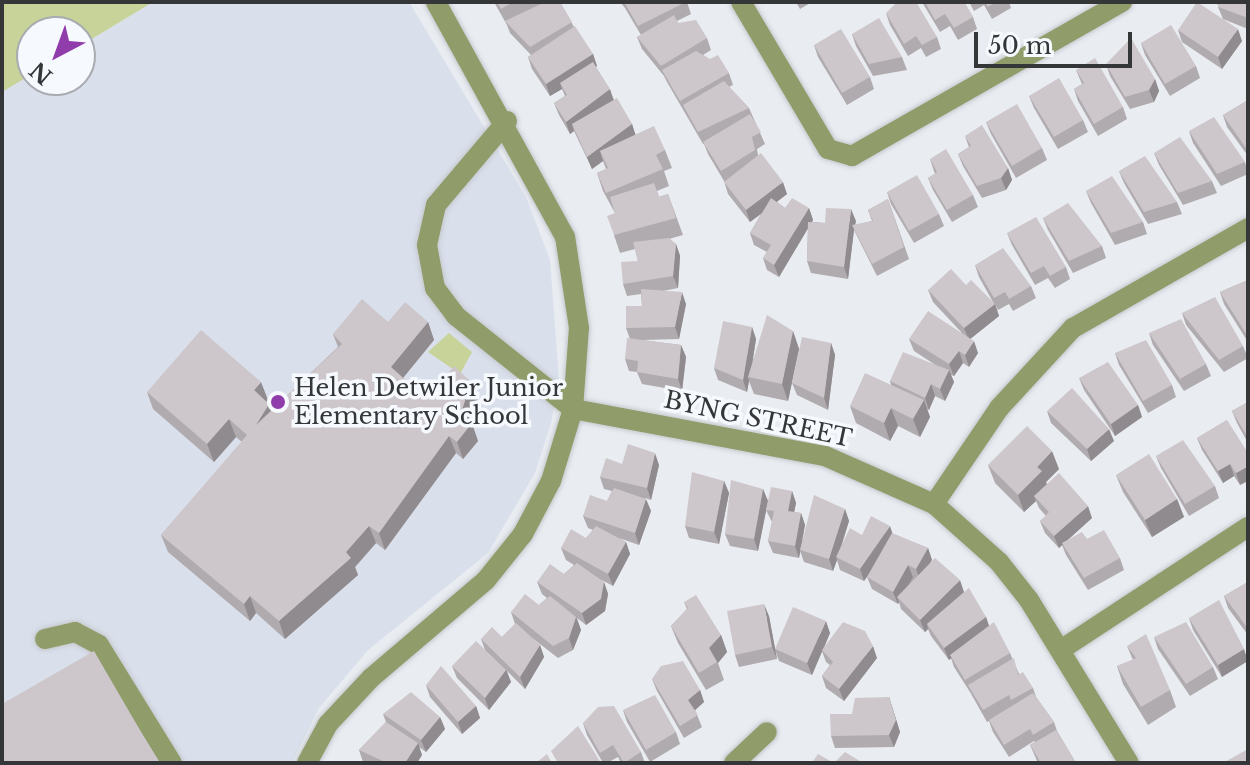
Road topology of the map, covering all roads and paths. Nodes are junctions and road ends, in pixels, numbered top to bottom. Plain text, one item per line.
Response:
1 (436, 2) edge
2 (741, 2) edge
3 (1122, 2) edge
4 (507, 121) junction
5 (1248, 228) edge
6 (573, 409) junction
7 (934, 504) junction
8 (1248, 527) edge
9 (45, 639) dead end
10 (1062, 649) junction
11 (767, 732) dead end
12 (172, 763) edge
13 (307, 763) edge
14 (734, 763) edge
15 (1129, 763) edge

1 - 4 street
2 - 3 street
4 - 6 street
4 - 6 street
5 - 7 street
6 - 7 street, BYNG STREET
6 - 13 street
7 - 10 street, BYNG STREET
8 - 10 street
9 - 12 street
10 - 15 street, BYNG STREET
11 - 14 street

